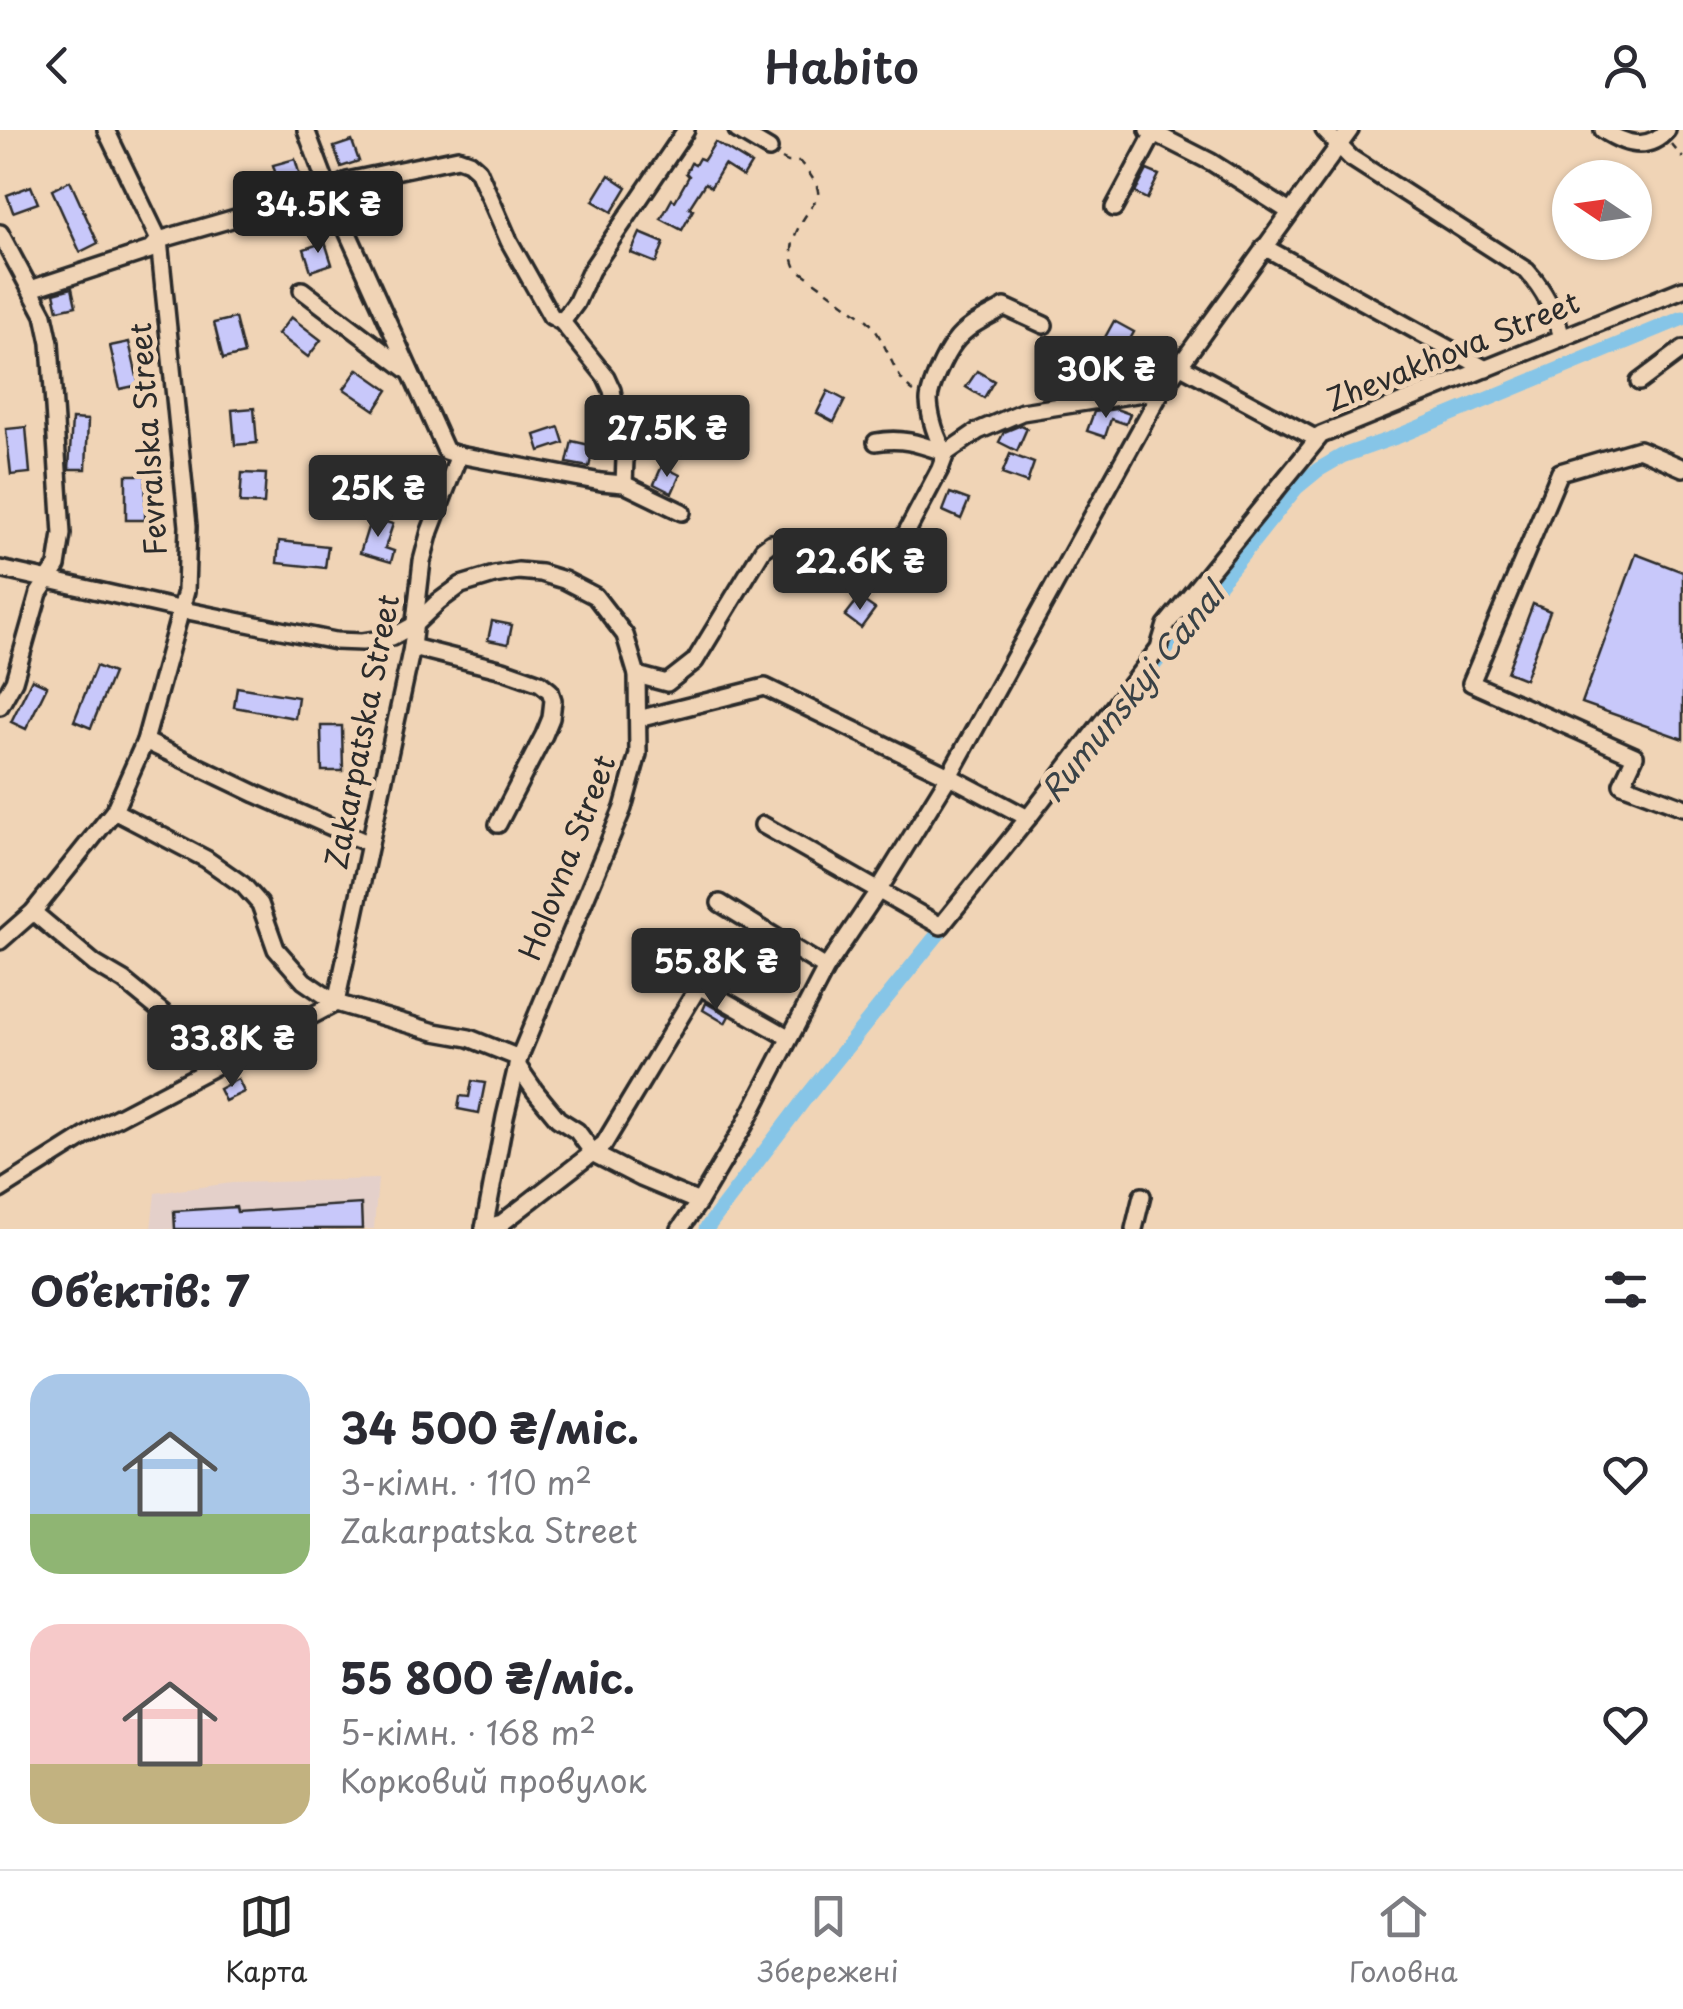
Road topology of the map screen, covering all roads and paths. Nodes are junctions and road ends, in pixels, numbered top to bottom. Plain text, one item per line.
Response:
1 (106, 130) edge
2 (306, 130) edge
3 (686, 130) edge
4 (737, 130) edge
5 (1324, 130) edge
6 (1350, 130) edge
7 (1603, 130) edge
8 (1151, 132) edge
9 (1663, 135) edge
10 (1340, 144) junction
11 (769, 149) joint
12 (330, 190) junction
13 (1114, 208) dead end
14 (1290, 212) junction
15 (0, 233) edge
16 (159, 240) junction
17 (1264, 247) junction
18 (6, 263) edge
19 (31, 289) junction
20 (302, 290) dead end
21 (1683, 290) edge
22 (562, 322) junction
23 (1044, 325) dead end
24 (1562, 338) junction
25 (1683, 349) edge
26 (1179, 365) junction
27 (1486, 369) junction
28 (412, 373) junction
29 (1639, 382) dead end
30 (1162, 390) junction
31 (928, 398) junction
32 (1317, 439) junction
33 (876, 442) dead end
34 (946, 452) junction
35 (459, 454) junction
36 (1683, 468) edge
37 (624, 484) junction
38 (682, 512) dead end
39 (0, 569) edge
40 (47, 579) junction
41 (182, 610) junction
42 (414, 625) junction
43 (412, 648) junction
44 (637, 675) junction
45 (0, 706) edge
46 (638, 720) junction
47 (145, 741) junction
48 (949, 776) junction
49 (1683, 807) edge
50 (114, 812) junction
51 (1028, 818) junction
52 (498, 824) dead end
53 (764, 826) dead end
54 (370, 844) junction
55 (878, 891) junction
56 (720, 903) dead end
57 (33, 912) junction
58 (4, 932) edge
59 (826, 968) junction
60 (676, 973) dead end
61 (699, 986) junction
62 (336, 1003) junction
63 (788, 1038) junction
64 (222, 1061) junction
65 (518, 1061) junction
66 (594, 1154) junction
67 (3, 1182) edge
68 (1142, 1196) dead end
69 (699, 1202) junction
70 (484, 1228) edge
71 (680, 1229) edge
72 (1134, 1229) edge

1 - 16 street, Fevralska Street
2 - 12 street
3 - 22 street
4 - 11 street
5 - 10 street
6 - 10 street
7 - 9 street
8 - 13 street
8 - 14 street
10 - 14 street
10 - 24 street
11 - 31 path
12 - 16 street
12 - 22 street
12 - 28 street
14 - 17 street
15 - 18 street
16 - 19 street
16 - 41 street, Fevralska Street
17 - 26 street
17 - 27 street
18 - 19 street
19 - 40 street
20 - 28 street
21 - 24 street, Zhevakhova Street
22 - 37 street
23 - 31 street
24 - 27 street, Zhevakhova Street
25 - 29 street
26 - 30 street
26 - 32 street
27 - 32 street, Zhevakhova Street
28 - 35 street
30 - 34 street
30 - 48 street
31 - 34 street
32 - 51 street, Zhevakhova Street
33 - 34 street
34 - 44 street
35 - 37 street
35 - 42 street, Zakarpatska Street
36 - 49 street
37 - 38 street
39 - 40 street, Holovna Street
40 - 41 street, Holovna Street
40 - 45 street
41 - 42 street, Holovna Street
41 - 47 street, Fevralska Street
42 - 43 street, Zakarpatska Street
42 - 44 street, Holovna Street
43 - 52 street
43 - 54 street, Zakarpatska Street
44 - 46 street, Holovna Street
46 - 48 street
46 - 65 street, Holovna Street
47 - 50 street, Fevralska Street
47 - 54 street
48 - 51 street
48 - 55 street
50 - 57 street, Fevralska Street
50 - 62 street
51 - 55 street, Zhevakhova Street
53 - 55 street
54 - 62 street, Zakarpatska Street
55 - 59 street
56 - 59 street
57 - 58 street, Fevralska Street
57 - 64 street
59 - 63 street
60 - 61 street
61 - 63 street
61 - 66 street
62 - 64 street
62 - 65 street
63 - 69 street
64 - 67 street
65 - 66 street
65 - 70 street, Holovna Street
66 - 69 street
66 - 70 street
68 - 72 street
69 - 71 street

